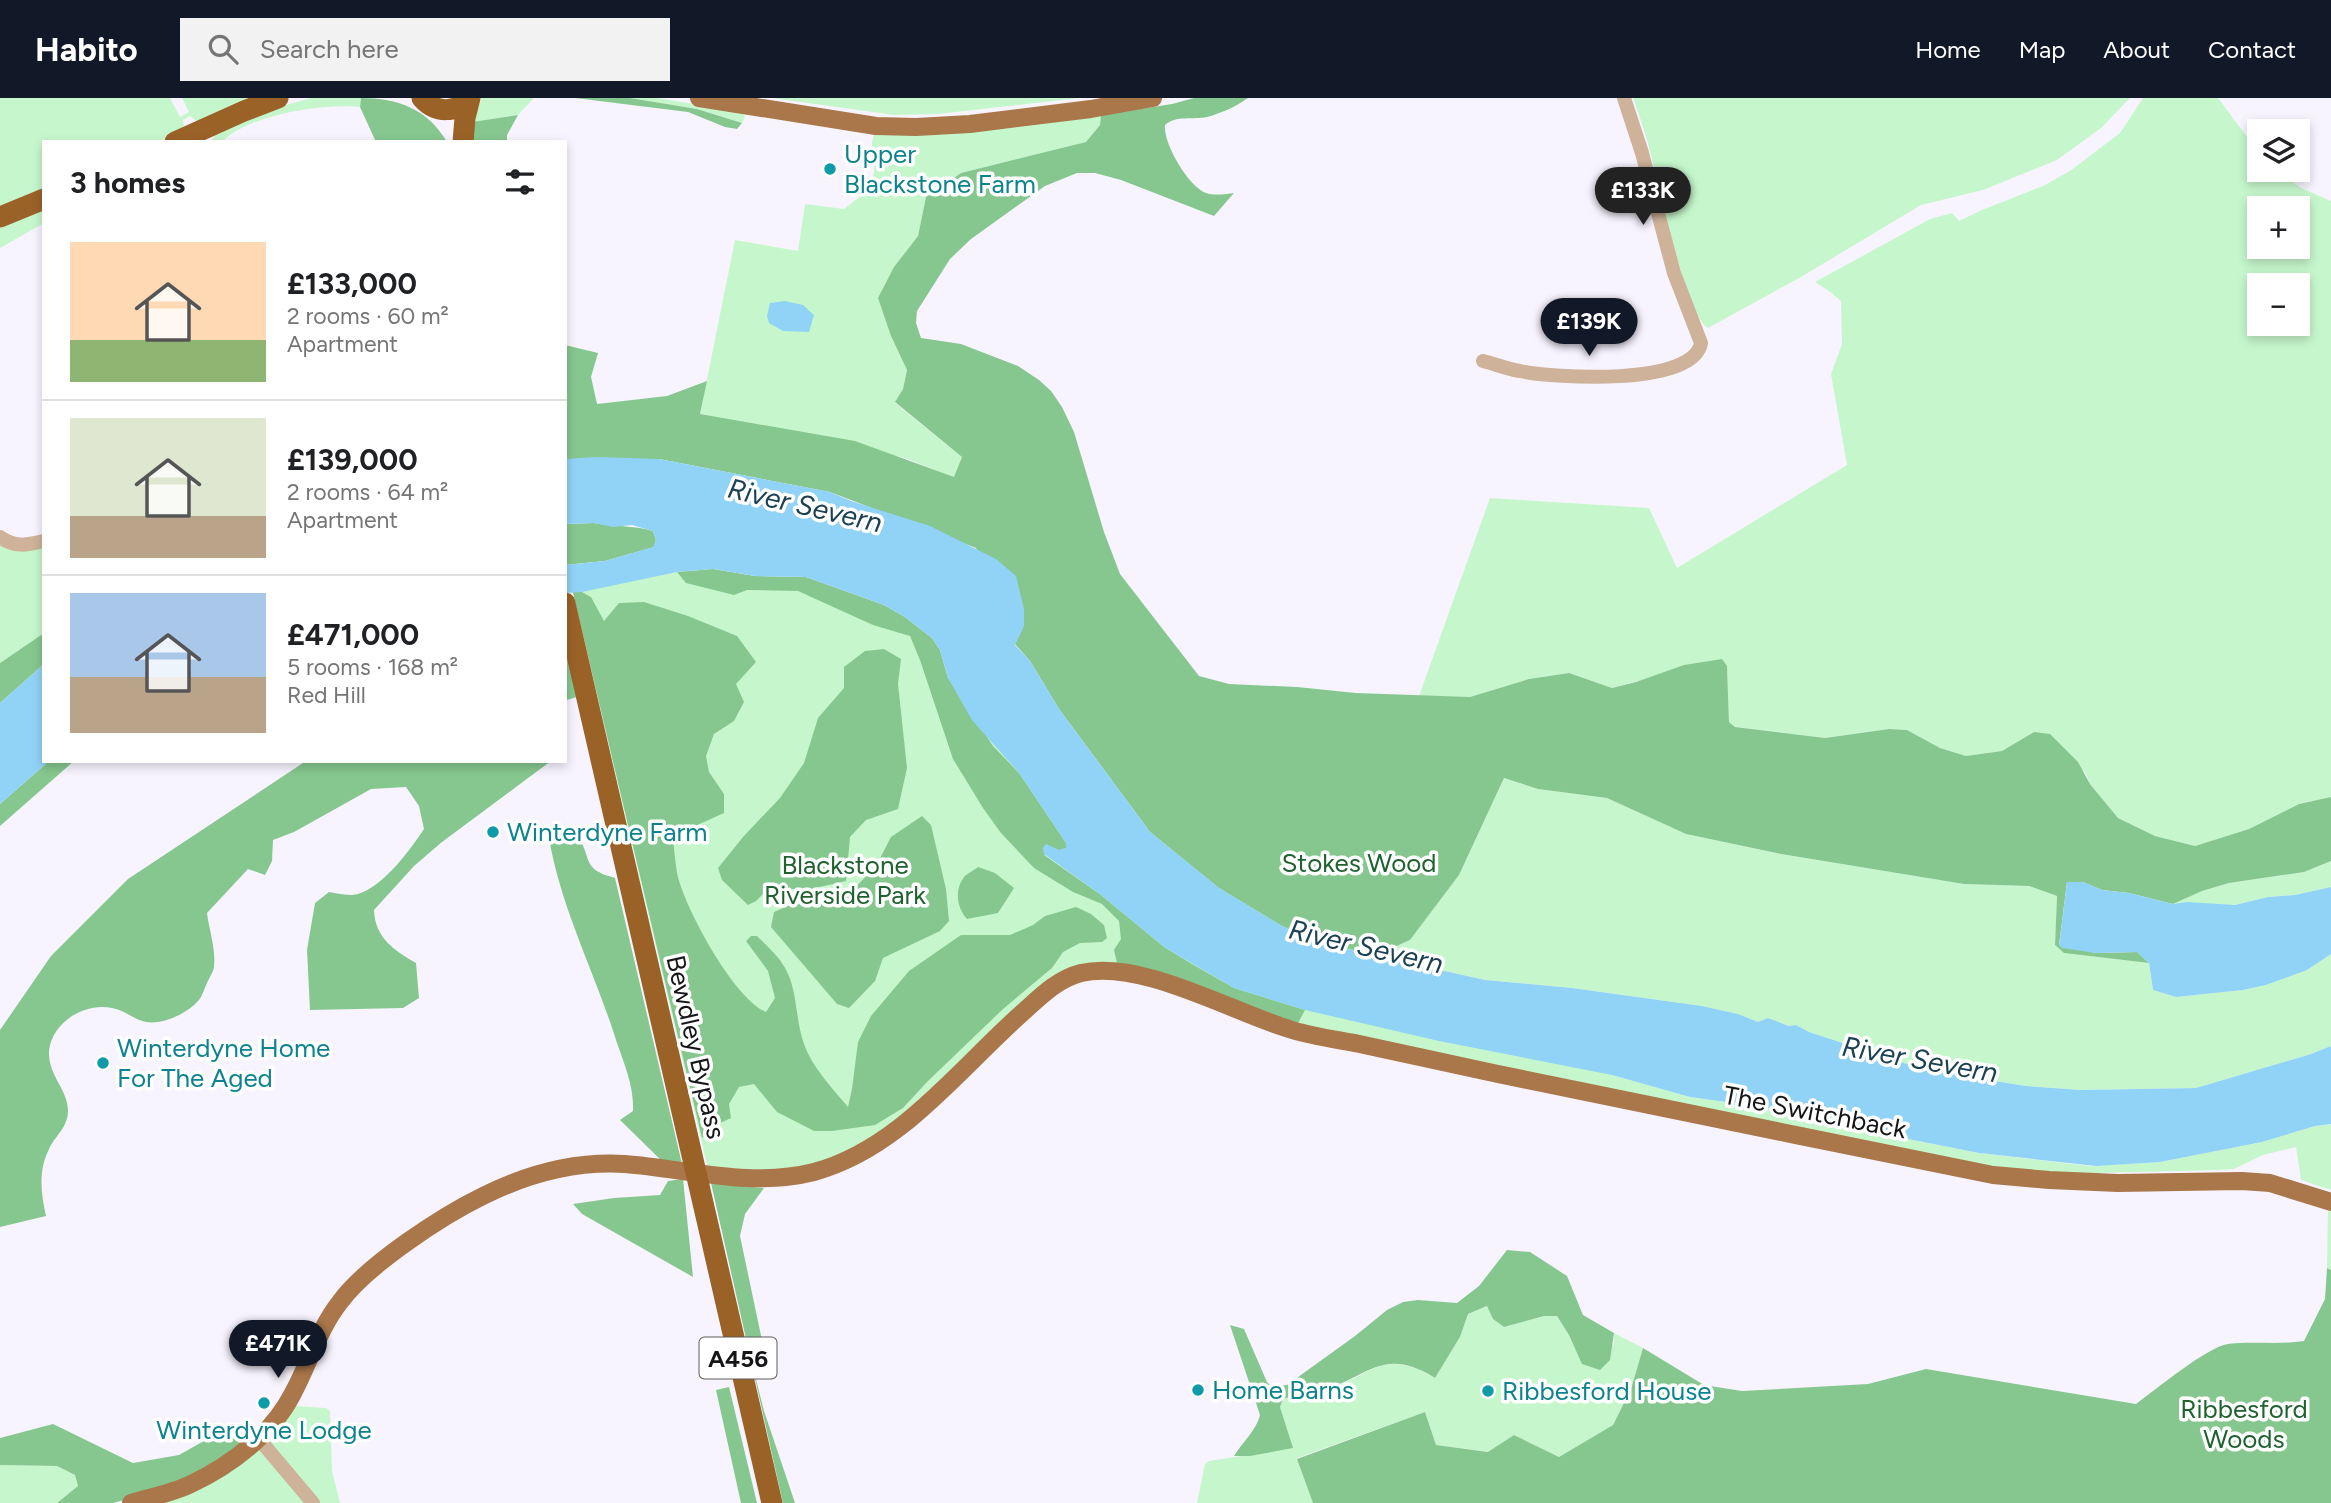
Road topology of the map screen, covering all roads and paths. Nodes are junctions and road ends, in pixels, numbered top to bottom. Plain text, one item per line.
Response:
1 (278, 98) edge
2 (470, 98) edge
3 (699, 98) edge
4 (1153, 98) edge
5 (1624, 98) edge
6 (423, 102) edge
7 (179, 140) edge
8 (454, 140) edge
9 (463, 140) edge
10 (42, 200) edge
11 (0, 217) edge
12 (1483, 361) dead end
13 (0, 537) edge
14 (42, 542) edge
15 (568, 613) edge
16 (2331, 1202) edge
17 (259, 1438) junction
18 (131, 1503) edge
19 (313, 1503) edge
20 (772, 1503) edge

1 - 7 highway
2 - 6 highway
2 - 9 highway
3 - 4 main road
5 - 12 street
6 - 8 highway
10 - 11 highway
13 - 14 street
15 - 20 highway, Bewdley Bypass / A456
16 - 17 main road, The Switchback
17 - 18 main road, The Switchback
17 - 19 street

